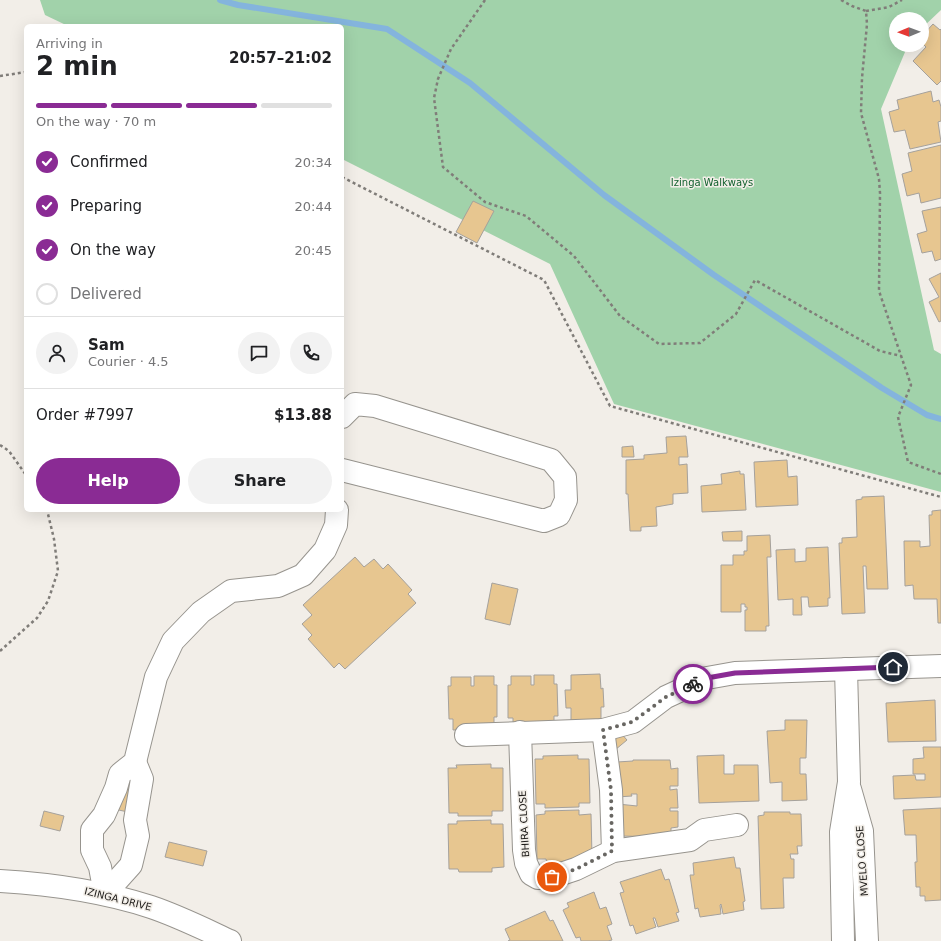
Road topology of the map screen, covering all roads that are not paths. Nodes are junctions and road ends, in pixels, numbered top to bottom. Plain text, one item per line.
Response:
1 (344, 415) edge
2 (344, 471) edge
3 (338, 512) edge
4 (941, 666) edge
5 (846, 669) junction
6 (603, 730) junction
7 (520, 732) junction
8 (466, 735) dead end
9 (135, 762) junction
10 (848, 782) junction
11 (738, 825) dead end
12 (612, 851) junction
13 (0, 881) edge
14 (105, 894) junction
15 (230, 941) edge
16 (843, 941) edge
17 (867, 941) edge

1 - 2 street
3 - 9 street
4 - 5 street
5 - 6 street
5 - 10 street, MVELO CLOSE
6 - 7 street
6 - 12 street
7 - 8 street
7 - 12 street, BHIRA CLOSE
9 - 14 street
9 - 14 street
10 - 16 street, MVELO CLOSE
10 - 17 street, MVELO CLOSE
11 - 12 street, BHIRA CLOSE
13 - 14 street, IZINGA DRIVE
14 - 15 street, IZINGA DRIVE

